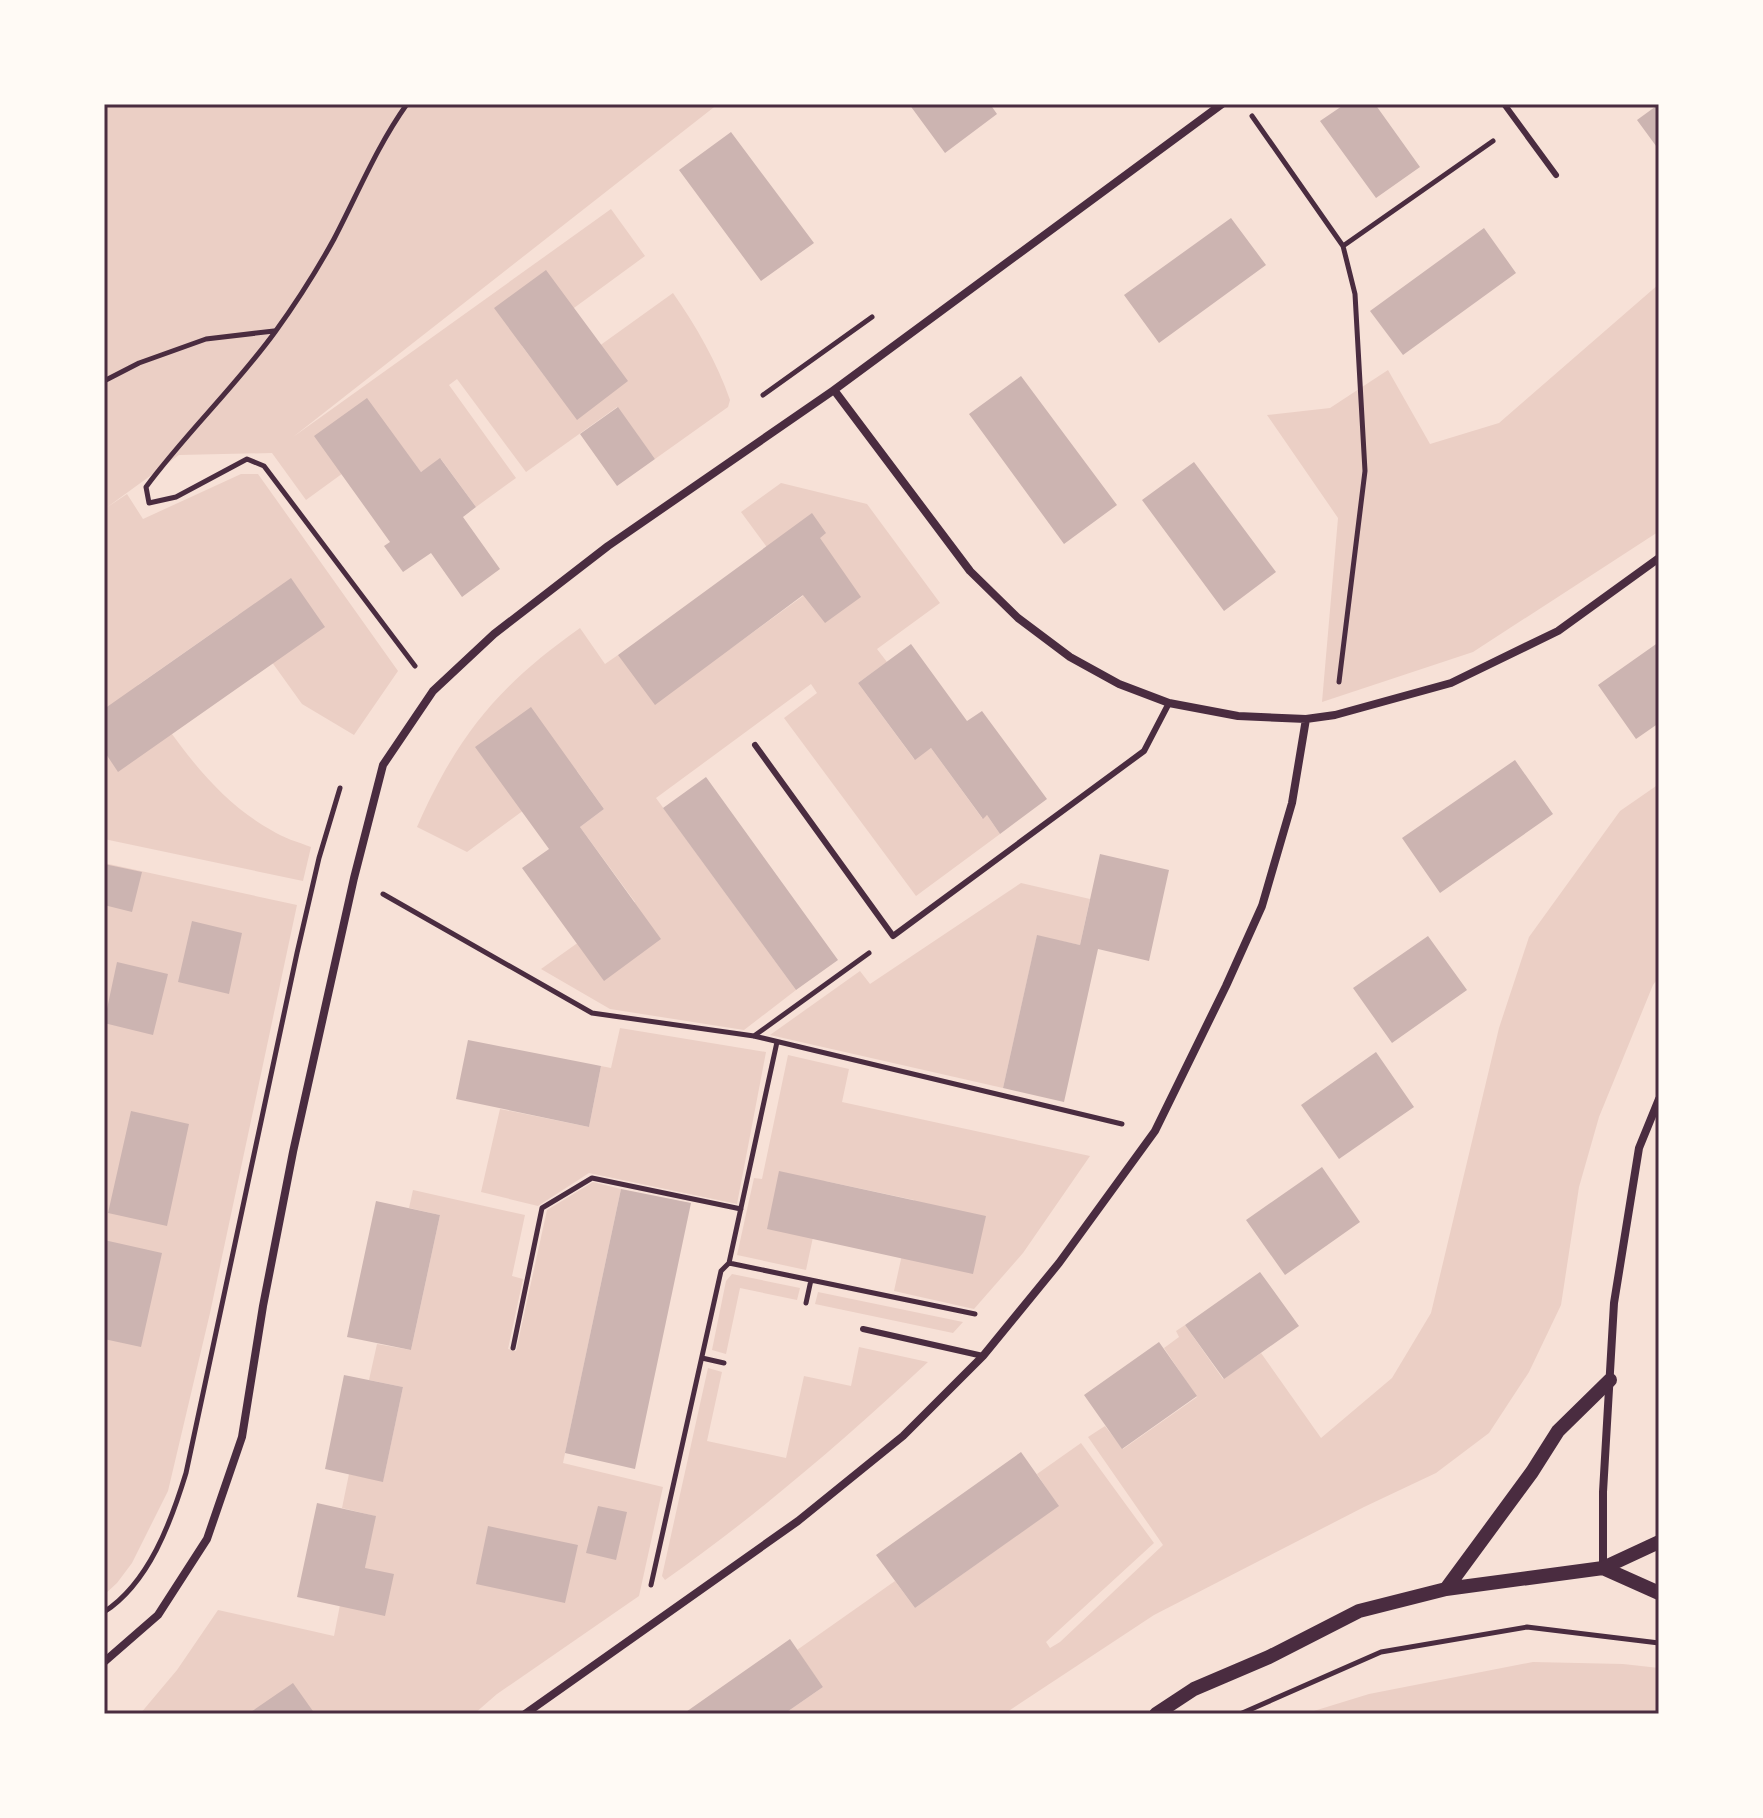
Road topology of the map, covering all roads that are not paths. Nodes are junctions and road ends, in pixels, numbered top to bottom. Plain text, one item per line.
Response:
1 (1222, 104) edge
2 (1504, 104) edge
3 (1556, 175) dead end
4 (834, 390) junction
5 (1659, 558) edge
6 (1169, 703) junction
7 (1306, 719) junction
8 (755, 745) dead end
9 (1659, 1099) edge
10 (863, 1329) dead end
11 (983, 1356) junction
12 (1610, 1380) junction
13 (1659, 1542) edge
14 (1603, 1568) junction
15 (1446, 1589) junction
16 (1659, 1593) edge
17 (104, 1662) edge
18 (525, 1714) edge
19 (1156, 1714) edge

1 - 4 street
2 - 3 lane
4 - 6 street
4 - 17 street
5 - 7 street
6 - 7 street
6 - 8 lane
7 - 11 street
9 - 12 street
10 - 11 lane
11 - 18 street
12 - 14 street
12 - 15 street
13 - 14 street
14 - 15 street
14 - 16 street
15 - 19 street

